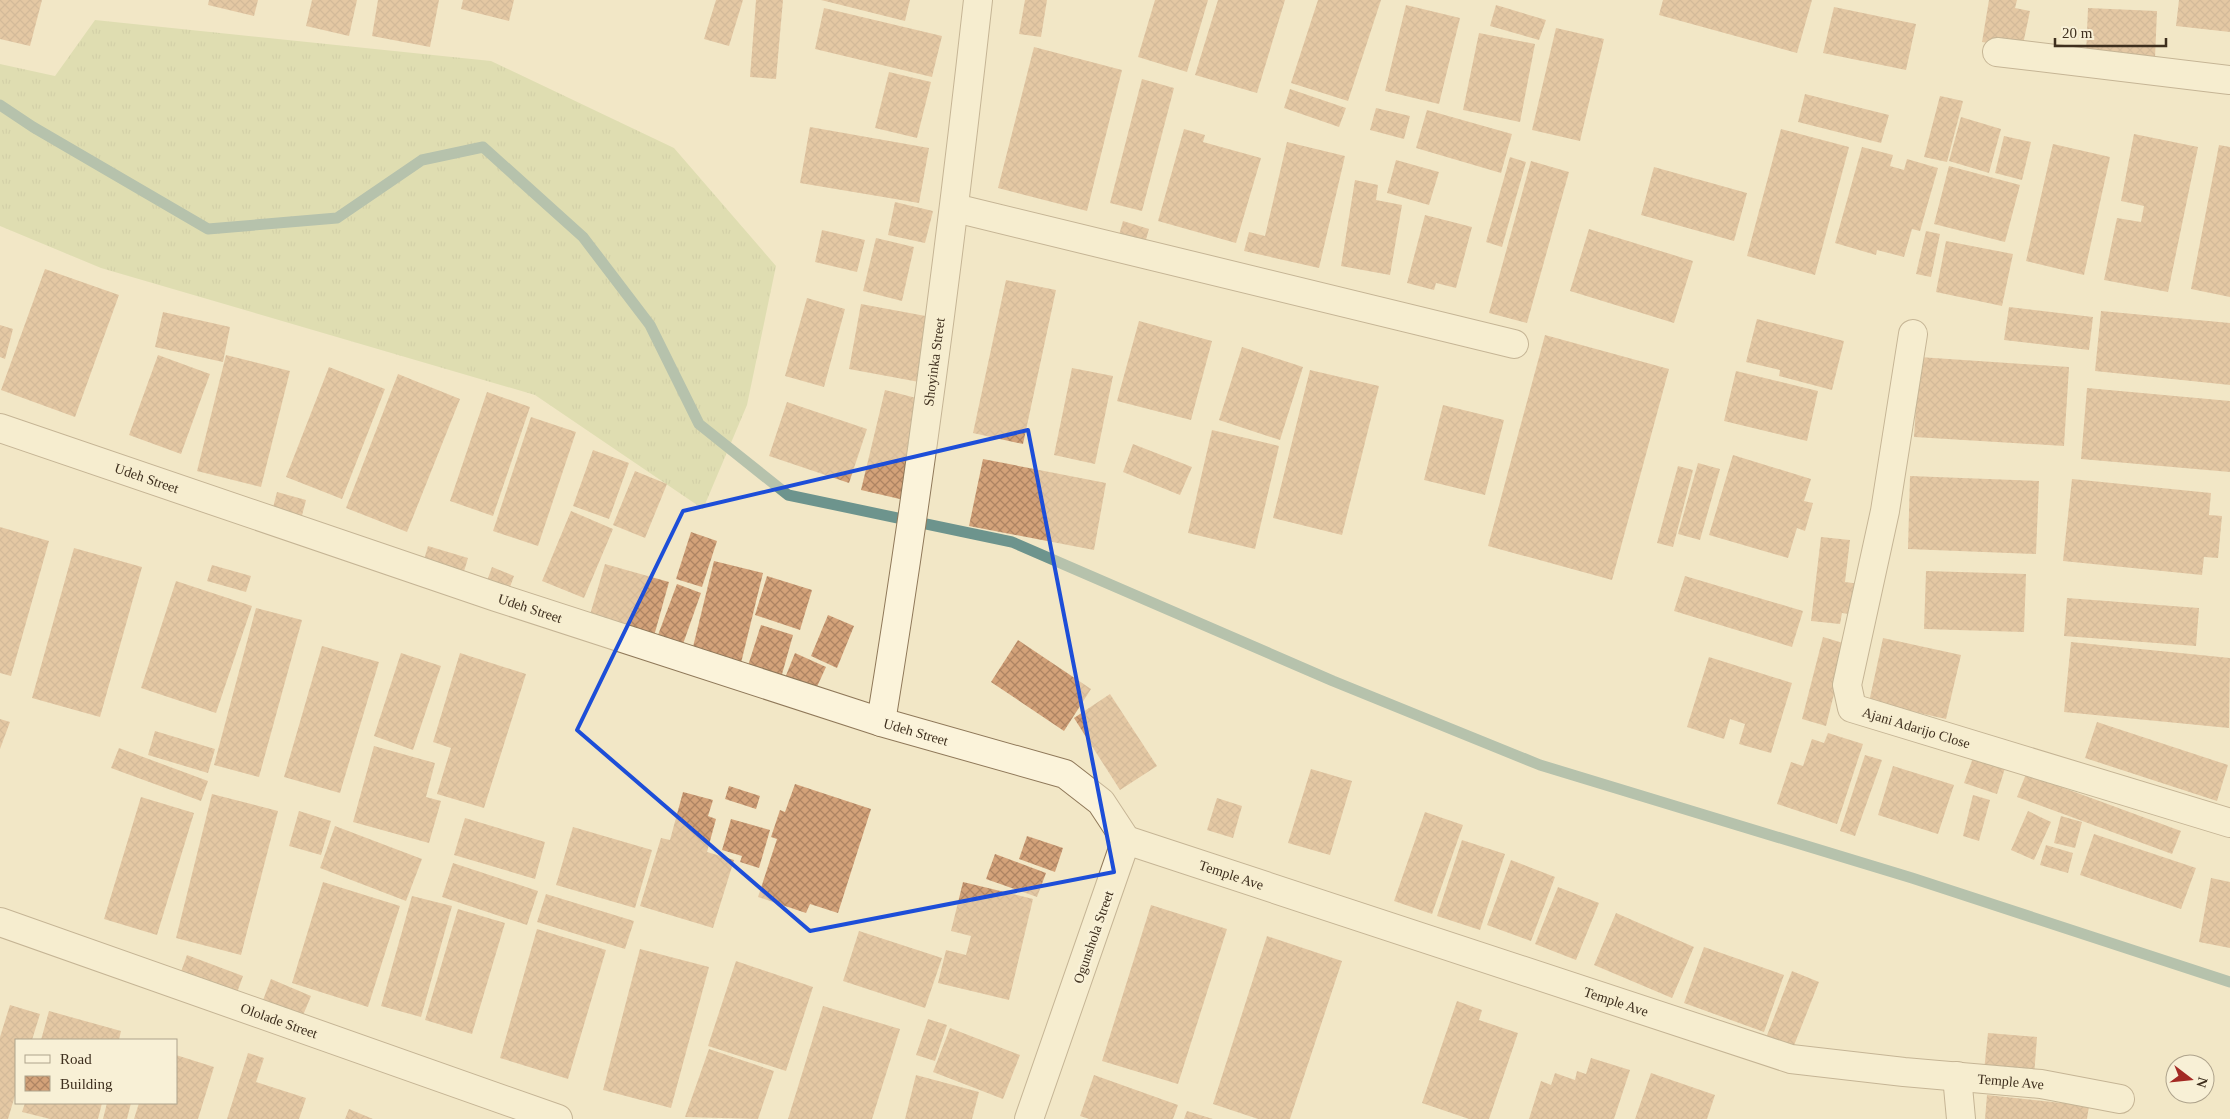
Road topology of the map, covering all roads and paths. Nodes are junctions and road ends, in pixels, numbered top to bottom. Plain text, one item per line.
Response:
1 (978, 0) edge
2 (1997, 52) dead end
3 (2230, 80) edge
4 (955, 208) junction
5 (1913, 334) dead end
6 (1514, 344) dead end
7 (0, 428) edge
8 (881, 722) junction
9 (2230, 823) edge
10 (1126, 840) junction
11 (0, 922) edge
12 (1957, 1076) junction
13 (2120, 1099) dead end
14 (558, 1119) edge
15 (1029, 1119) edge
16 (1960, 1119) edge

1 - 4 street, Shoyinka Street
2 - 3 street
4 - 6 street
4 - 8 street, Shoyinka Street
5 - 9 street, Ajani Adarijo Close
7 - 8 street, Udeh Street
8 - 10 street, Udeh Street
10 - 12 street, Temple Ave
10 - 15 street, Ogunshola Street
11 - 14 street, Ololade Street
12 - 13 street, Temple Ave
12 - 16 street

